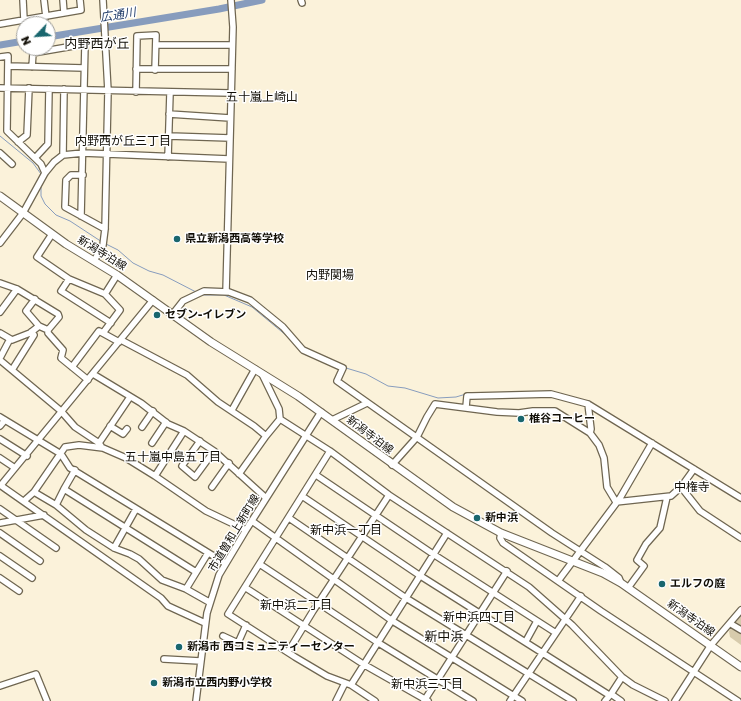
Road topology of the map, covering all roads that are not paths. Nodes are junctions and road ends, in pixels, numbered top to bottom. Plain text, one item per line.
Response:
1 (22, 0) edge
2 (44, 0) edge
3 (63, 0) edge
4 (80, 0) edge
5 (103, 0) edge
6 (231, 0) edge
7 (64, 14) junction
8 (24, 16) edge
9 (46, 16) edge
10 (52, 16) edge
11 (16, 21) edge
12 (0, 24) edge
13 (156, 45) junction
14 (232, 45) junction
15 (0, 57) edge
16 (8, 66) junction
17 (32, 67) junction
18 (84, 68) junction
19 (136, 69) junction
20 (232, 69) junction
21 (155, 70) junction
22 (0, 88) edge
23 (8, 88) junction
24 (29, 88) junction
25 (50, 89) junction
26 (64, 89) junction
27 (83, 90) junction
28 (108, 91) junction
29 (136, 92) junction
30 (170, 93) junction
31 (230, 93) junction
32 (169, 114) junction
33 (230, 118) junction
34 (169, 136) junction
35 (230, 138) junction
36 (18, 142) junction
37 (0, 153) edge
38 (83, 153) junction
39 (106, 154) junction
40 (63, 156) junction
41 (168, 157) junction
42 (35, 158) junction
43 (229, 160) junction
44 (12, 164) dead end
45 (45, 173) junction
46 (83, 175) junction
47 (0, 196) edge
48 (23, 213) junction
49 (81, 216) junction
50 (105, 229) junction
51 (52, 234) junction
52 (0, 243) edge
53 (94, 261) junction
54 (117, 275) junction
55 (69, 279) junction
56 (0, 283) edge
57 (17, 289) junction
58 (226, 292) junction
59 (105, 294) junction
60 (35, 299) junction
61 (152, 300) junction
62 (0, 312) edge
63 (172, 315) junction
64 (111, 323) junction
65 (39, 326) junction
66 (48, 330) junction
67 (31, 332) junction
68 (0, 333) edge
69 (103, 333) junction
70 (10, 339) junction
71 (120, 341) junction
72 (0, 359) edge
73 (72, 367) junction
74 (255, 369) junction
75 (12, 370) junction
76 (93, 374) junction
77 (262, 374) junction
78 (88, 380) junction
79 (130, 398) junction
80 (367, 402) junction
81 (588, 404) junction
82 (466, 407) junction
83 (232, 410) junction
84 (61, 411) junction
85 (153, 411) junction
86 (321, 412) junction
87 (2, 419) edge
88 (280, 419) junction
89 (332, 420) junction
90 (166, 422) junction
91 (0, 426) edge
92 (110, 426) junction
93 (142, 427) dead end
94 (128, 429) dead end
95 (184, 431) junction
96 (590, 433) junction
97 (266, 436) junction
98 (306, 436) junction
99 (417, 437) junction
100 (0, 439) edge
101 (37, 441) junction
102 (200, 441) junction
103 (152, 443) dead end
104 (652, 443) junction
105 (101, 445) junction
106 (214, 451) junction
107 (330, 451) junction
108 (61, 454) junction
109 (27, 456) junction
110 (0, 458) edge
111 (228, 463) junction
112 (392, 465) junction
113 (15, 468) junction
114 (694, 469) junction
115 (75, 470) junction
116 (239, 474) junction
117 (316, 474) junction
118 (156, 476) junction
119 (1, 485) edge
120 (212, 487) dead end
121 (681, 487) junction
122 (64, 489) junction
123 (34, 492) junction
124 (389, 495) junction
125 (302, 496) junction
126 (667, 497) junction
127 (266, 498) junction
128 (741, 498) edge
129 (24, 501) junction
130 (616, 502) junction
131 (56, 505) junction
132 (0, 509) edge
133 (136, 509) junction
134 (376, 514) junction
135 (44, 515) junction
136 (289, 518) junction
137 (17, 520) junction
138 (252, 521) junction
139 (0, 523) edge
140 (126, 528) junction
141 (246, 530) junction
142 (0, 533) edge
143 (447, 533) junction
144 (501, 533) junction
145 (361, 537) junction
146 (275, 538) junction
147 (741, 538) edge
148 (56, 548) dead end
149 (114, 548) junction
150 (580, 551) junction
151 (208, 553) junction
152 (433, 554) junction
153 (0, 556) edge
154 (348, 558) junction
155 (40, 561) dead end
156 (572, 562) junction
157 (225, 564) junction
158 (261, 565) junction
159 (507, 571) junction
160 (196, 572) junction
161 (419, 576) junction
162 (0, 578) edge
163 (32, 578) dead end
164 (334, 580) junction
165 (558, 581) junction
166 (621, 583) junction
167 (246, 588) junction
168 (628, 588) junction
169 (186, 589) junction
170 (19, 591) dead end
171 (493, 593) junction
172 (581, 596) junction
173 (406, 598) junction
174 (209, 602) junction
175 (318, 603) junction
176 (741, 610) edge
177 (480, 613) junction
178 (565, 619) junction
179 (391, 620) junction
180 (537, 621) junction
181 (205, 622) junction
182 (731, 624) junction
183 (246, 625) junction
184 (304, 626) junction
185 (741, 630) edge
186 (556, 633) junction
187 (467, 635) junction
188 (223, 636) dead end
189 (526, 641) junction
190 (377, 642) junction
191 (711, 645) junction
192 (288, 652) junction
193 (543, 652) junction
194 (452, 657) junction
195 (164, 659) dead end
196 (200, 661) junction
197 (363, 664) junction
198 (741, 666) edge
199 (694, 671) junction
200 (528, 674) junction
201 (622, 677) junction
202 (438, 679) junction
203 (348, 684) junction
204 (0, 686) edge
205 (610, 694) junction
206 (512, 698) edge
207 (425, 700) edge
208 (47, 701) edge
209 (196, 701) edge
210 (336, 701) edge
211 (375, 701) edge
212 (473, 701) edge
213 (522, 701) edge
214 (572, 701) edge
215 (605, 701) edge
216 (621, 701) edge
217 (665, 701) edge
218 (675, 701) edge
219 (738, 701) edge

1 - 8 street
2 - 9 street
3 - 7 street
4 - 7 street
5 - 28 street
6 - 14 street
7 - 10 street
11 - 12 street
13 - 14 street
13 - 19 street
13 - 21 street
14 - 20 street
15 - 16 street
16 - 17 street
16 - 23 street
17 - 18 street
17 - 18 street
18 - 27 street
19 - 21 street
19 - 29 street
20 - 21 street
20 - 31 street
22 - 23 street
23 - 24 street
23 - 36 street
24 - 25 street
24 - 36 street
25 - 26 street
25 - 42 street
26 - 27 street
26 - 40 street
27 - 28 street
27 - 38 street
28 - 29 street
28 - 39 street
29 - 30 street
30 - 31 street
30 - 32 street
31 - 33 street
32 - 33 street
32 - 34 street
33 - 35 street
34 - 35 street
34 - 41 street
35 - 43 street
36 - 42 street
37 - 44 street
38 - 39 street
38 - 40 street
38 - 46 street
39 - 41 street
39 - 50 street
40 - 45 street
41 - 43 street
42 - 45 street
43 - 58 street
45 - 48 street
46 - 49 street
46 - 49 street
47 - 48 main road, 新潟寺泊線
48 - 51 main road, 新潟寺泊線
48 - 52 street
49 - 50 street
50 - 53 street
51 - 53 main road, 新潟寺泊線
51 - 55 street
53 - 54 main road, 新潟寺泊線
54 - 59 street
54 - 61 main road, 新潟寺泊線
55 - 59 street
55 - 64 street
56 - 57 street
57 - 60 street
57 - 62 street
58 - 63 street
58 - 80 street
59 - 64 street
60 - 65 street
60 - 66 street
61 - 63 main road, 新潟寺泊線
61 - 71 street
63 - 74 main road, 新潟寺泊線
64 - 69 street
65 - 66 street
65 - 67 street
66 - 73 street
67 - 70 street
67 - 75 street
68 - 70 street
69 - 71 street
69 - 73 street
70 - 72 street
71 - 76 street
71 - 83 street
72 - 75 street
73 - 78 street
74 - 77 main road, 新潟寺泊線
74 - 83 street
75 - 84 street
76 - 78 street
76 - 79 street
77 - 86 main road, 新潟寺泊線
77 - 88 street
78 - 84 street
79 - 85 street
79 - 92 street
80 - 89 street
80 - 99 street
81 - 82 street
81 - 96 street
81 - 104 street
82 - 96 street
82 - 99 street
83 - 97 street
84 - 101 street
84 - 105 street
85 - 90 street
85 - 93 street
86 - 89 main road, 新潟寺泊線
86 - 98 street, 市道曽和上新町線
87 - 91 street
87 - 101 street
88 - 97 street
88 - 98 street
89 - 112 main road, 新潟寺泊線
90 - 95 street
90 - 103 street
92 - 94 street
92 - 105 street
95 - 102 street
95 - 118 street
96 - 130 street
97 - 116 street
98 - 107 street
98 - 127 street, 市道曽和上新町線
99 - 112 street
99 - 150 street
100 - 109 street
101 - 108 street
101 - 109 street
102 - 106 street
102 - 106 street
104 - 114 street
104 - 130 street
105 - 108 street
105 - 118 street
106 - 111 street
107 - 117 street
107 - 124 street
108 - 115 street
108 - 123 street
109 - 113 street
110 - 113 street
111 - 116 street
111 - 120 street
112 - 144 main road, 新潟寺泊線
113 - 119 street
114 - 121 street
114 - 128 street
115 - 122 street
115 - 133 street
116 - 127 street
117 - 125 street
117 - 134 street
118 - 141 street
119 - 129 street
121 - 126 street
121 - 147 street
122 - 131 street
122 - 140 street
123 - 129 street
123 - 131 street
124 - 134 street
124 - 143 street
125 - 136 street
125 - 145 street
126 - 130 street
126 - 168 street
127 - 138 street, 市道曽和上新町線
129 - 135 street
130 - 150 street
131 - 149 street
132 - 137 street
133 - 140 street
133 - 151 street
134 - 145 street
134 - 152 street
135 - 137 street
135 - 181 street
136 - 146 street
136 - 154 street
137 - 139 street
137 - 148 street
138 - 141 street, 市道曽和上新町線
138 - 146 street
140 - 149 street
140 - 160 street
141 - 157 street, 市道曽和上新町線
142 - 155 street
143 - 152 street
143 - 159 street
144 - 156 main road, 新潟寺泊線
144 - 165 street
145 - 154 street
145 - 161 street
146 - 158 street
146 - 164 street
149 - 169 street
150 - 156 street
150 - 166 street
151 - 157 street
151 - 160 street
152 - 161 street
152 - 171 street
153 - 163 street
154 - 164 street
154 - 173 street
156 - 165 street
156 - 166 main road, 新潟寺泊線
157 - 174 street, 市道曽和上新町線
158 - 167 street
158 - 175 street
159 - 171 street
159 - 178 street
160 - 169 street
161 - 173 street
161 - 177 street
162 - 170 street
164 - 175 street
164 - 179 street
165 - 172 street
166 - 168 main road, 新潟寺泊線
167 - 183 street
167 - 184 street
168 - 191 main road, 新潟寺泊線
169 - 174 street
171 - 177 street
171 - 180 street
172 - 178 street
172 - 199 street
173 - 179 street
173 - 187 street
174 - 181 street, 市道曽和上新町線
175 - 184 street
175 - 190 street
176 - 182 street
177 - 187 street
177 - 189 street
178 - 186 street
178 - 201 street
179 - 190 street
179 - 194 street
180 - 186 street
180 - 189 street
181 - 196 street, 市道曽和上新町線
182 - 185 street
182 - 191 street
183 - 188 street
183 - 192 street
184 - 192 street
184 - 197 street
186 - 193 street
187 - 194 street
187 - 200 street
189 - 193 street
190 - 197 street
190 - 202 street
191 - 198 main road, 新潟寺泊線
191 - 199 street
192 - 203 street
193 - 200 street
193 - 205 street
194 - 202 street
194 - 206 street
195 - 196 street
196 - 209 street, 市道曽和上新町線
197 - 203 street
197 - 207 street
199 - 218 street
199 - 219 street
200 - 206 street
200 - 214 street
201 - 205 street
201 - 217 street
202 - 207 street
202 - 212 street
203 - 210 street
203 - 211 street
204 - 208 street
205 - 215 street
205 - 216 street
206 - 213 street

